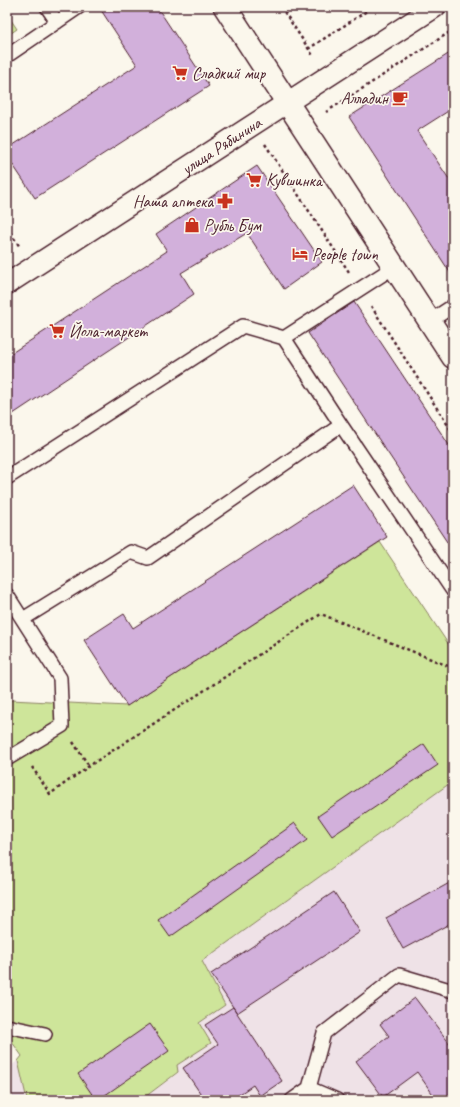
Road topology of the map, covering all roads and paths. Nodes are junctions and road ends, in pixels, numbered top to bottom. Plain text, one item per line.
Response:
1 (47, 7) edge
2 (79, 7) edge
3 (224, 7) edge
4 (281, 7) edge
5 (372, 7) edge
6 (434, 7) edge
7 (57, 22) junction
8 (453, 30) edge
9 (308, 48) junction
10 (7, 56) edge
11 (327, 77) junction
12 (287, 103) junction
13 (326, 112) dead end
14 (394, 267) junction
15 (7, 284) edge
16 (453, 306) edge
17 (430, 321) junction
18 (284, 338) junction
19 (453, 357) edge
20 (341, 425) junction
21 (7, 478) edge
22 (453, 591) edge
23 (7, 594) edge
24 (23, 619) junction
25 (453, 668) edge
26 (62, 726) junction
27 (20, 751) junction
28 (7, 759) edge
29 (89, 766) junction
30 (453, 991) edge
31 (7, 1026) edge
32 (45, 1034) dead end
33 (309, 1088) junction
34 (292, 1100) edge
35 (337, 1100) edge

1 - 7 lane
2 - 7 lane
3 - 12 street
4 - 9 path
5 - 9 path
6 - 11 street, улица Рябинина
7 - 10 lane
8 - 13 path
9 - 11 path
11 - 12 street, улица Рябинина
12 - 14 street
12 - 15 street, улица Рябинина
14 - 17 street
14 - 18 lane
16 - 17 lane
17 - 19 street
18 - 20 lane
18 - 21 lane
20 - 22 lane
20 - 24 lane
23 - 24 lane
24 - 26 lane
25 - 29 path
26 - 27 lane
26 - 29 path
27 - 28 lane
27 - 29 path
30 - 33 lane
31 - 32 lane
33 - 34 lane
33 - 35 lane

